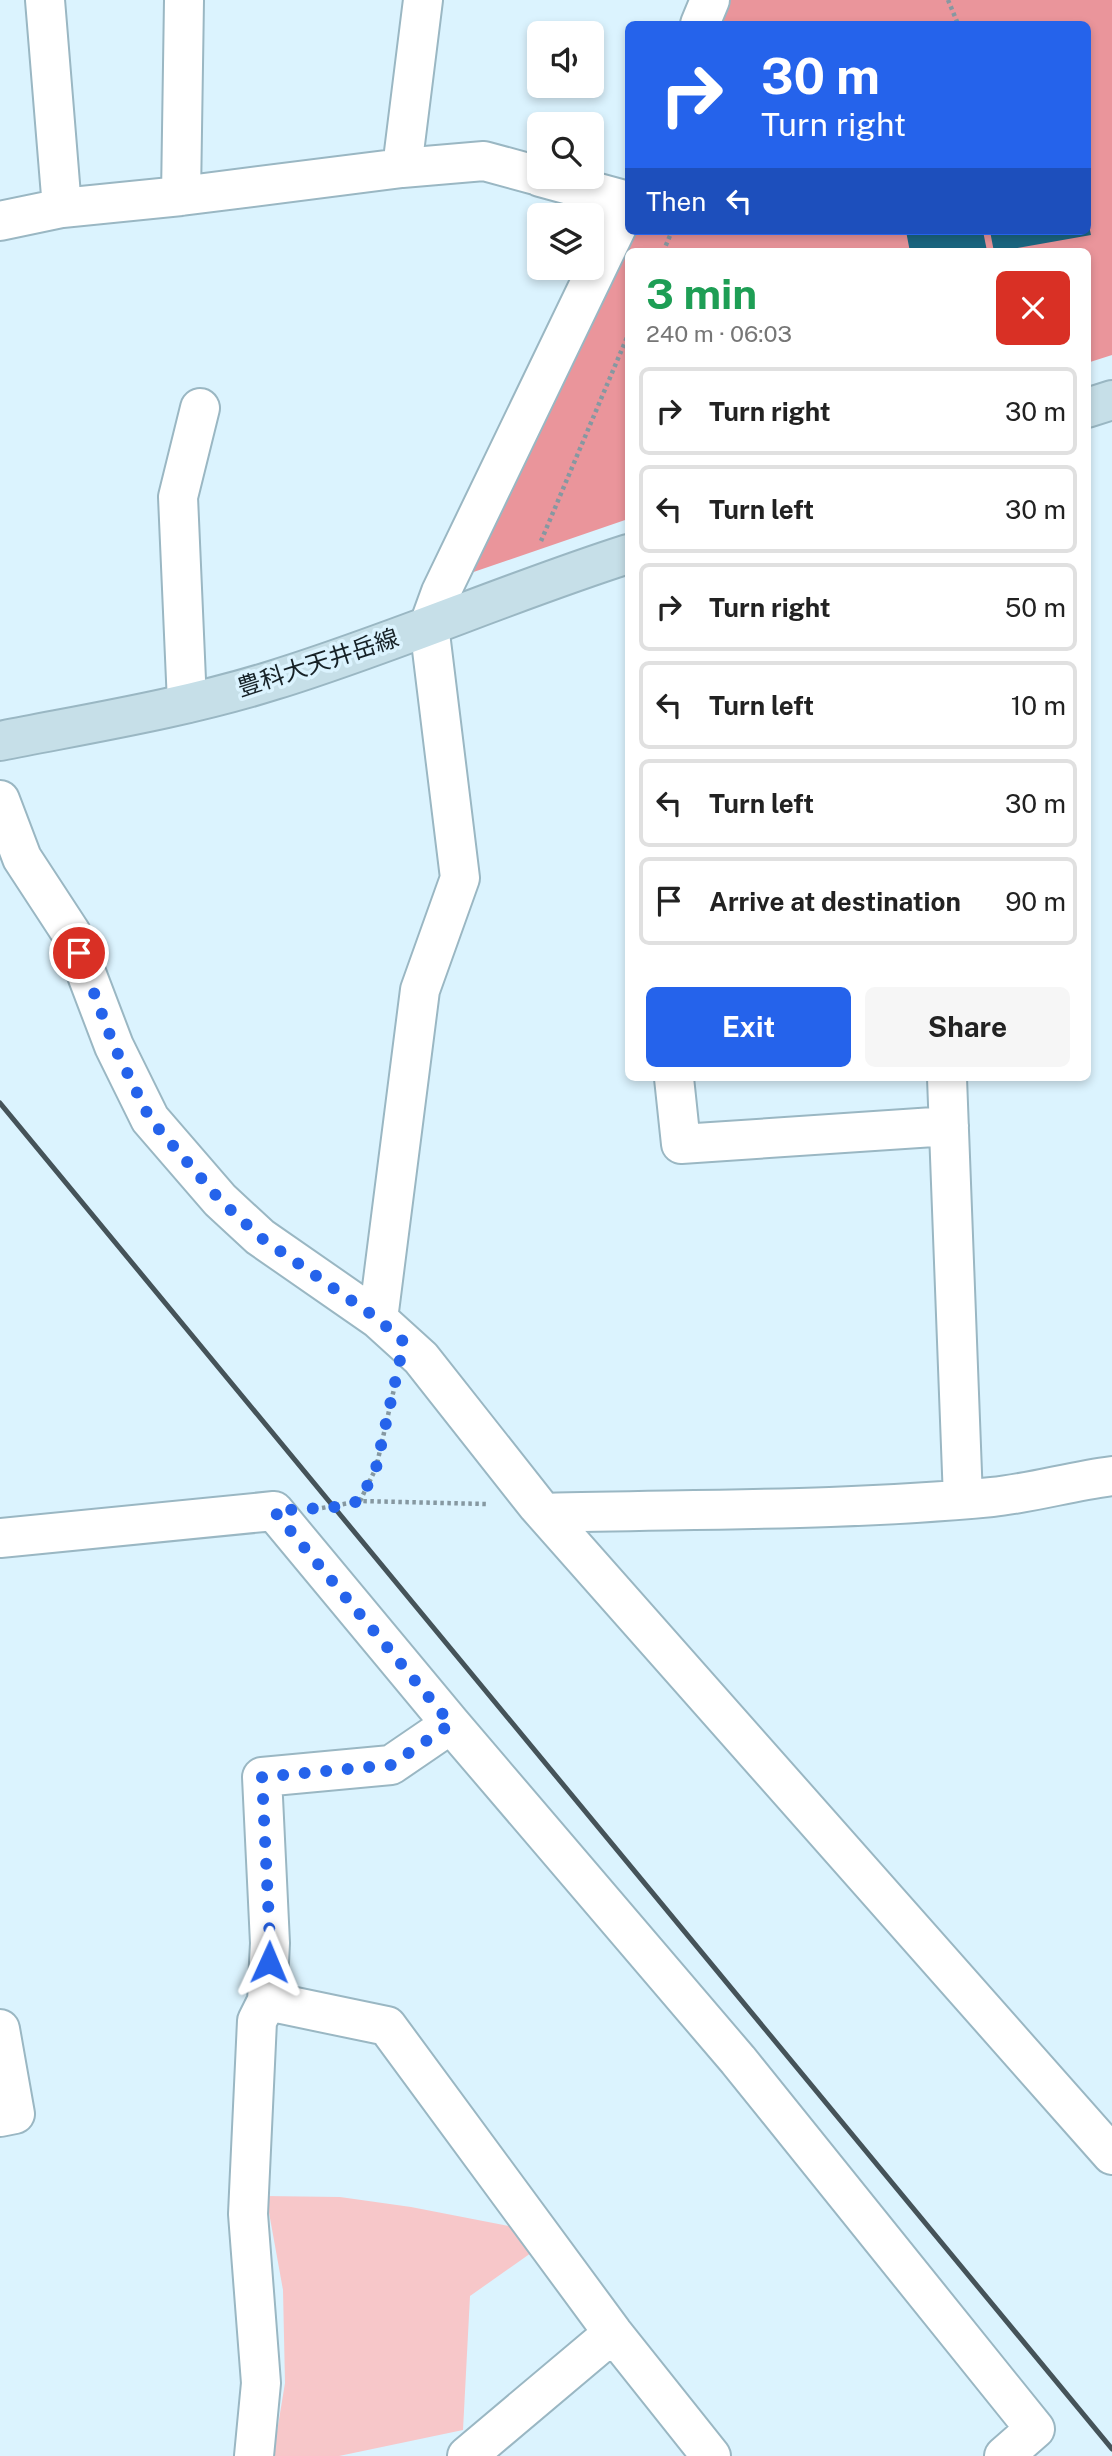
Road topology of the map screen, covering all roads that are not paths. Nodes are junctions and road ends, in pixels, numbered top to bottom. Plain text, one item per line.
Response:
1 (45, 0) edge
2 (184, 0) edge
3 (423, 0) edge
4 (710, 0) edge
5 (701, 21) edge
6 (402, 168) junction
7 (527, 173) edge
8 (581, 189) edge
9 (181, 196) junction
10 (625, 202) edge
11 (62, 208) junction
12 (625, 209) edge
13 (2, 228) edge
14 (1112, 400) edge
15 (1091, 407) edge
16 (200, 408) dead end
17 (625, 555) edge
18 (429, 625) junction
19 (187, 703) junction
20 (0, 741) edge
21 (0, 800) edge
22 (674, 1081) edge
23 (947, 1081) edge
24 (948, 1126) junction
25 (391, 1330) junction
26 (1112, 1476) edge
27 (963, 1499) junction
28 (541, 1509) junction
29 (0, 1538) edge
30 (451, 1724) junction
31 (267, 2001) junction
32 (0, 2029) edge
33 (0, 2117) edge
34 (1112, 2155) edge
35 (613, 2333) junction
36 (254, 2456) edge
37 (467, 2456) edge
38 (712, 2456) edge
39 (1004, 2456) edge

1 - 11 street
2 - 9 street
3 - 6 street
4 - 5 street
6 - 7 street
6 - 9 street
8 - 10 street
9 - 11 street
11 - 13 street
12 - 18 street
14 - 15 main road
16 - 19 street
17 - 18 main road, 豊科大天井岳線
18 - 19 main road, 豊科大天井岳線
18 - 25 street
19 - 20 main road, 豊科大天井岳線
21 - 25 street
22 - 24 street
23 - 24 street
24 - 27 street
25 - 28 street
26 - 27 street
27 - 28 street
28 - 34 street
29 - 30 street
30 - 31 street
30 - 39 street
31 - 35 street
31 - 36 street
32 - 33 street
35 - 37 street
35 - 38 street

